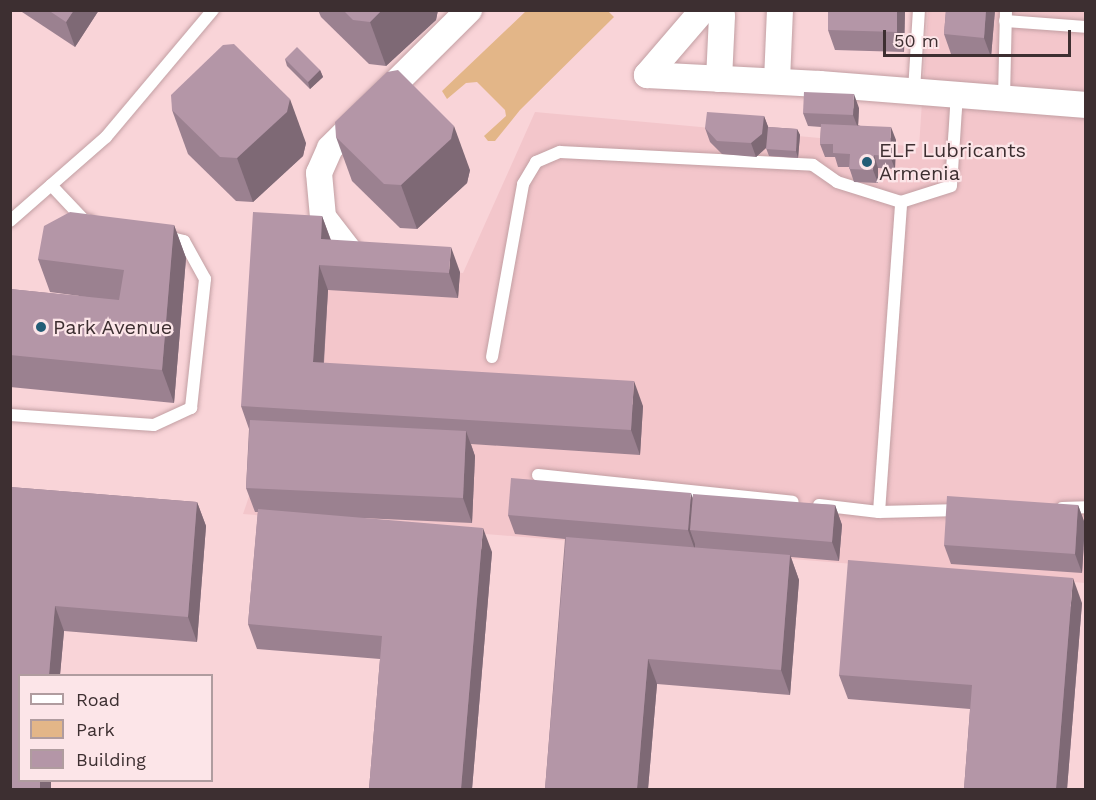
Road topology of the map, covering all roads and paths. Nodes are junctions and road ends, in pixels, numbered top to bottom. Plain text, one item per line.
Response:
1 (213, 10) edge
2 (470, 10) edge
3 (704, 10) edge
4 (715, 10) edge
5 (780, 10) edge
6 (919, 10) edge
7 (1006, 16) edge
8 (1086, 27) edge
9 (720, 79) junction
10 (777, 81) junction
11 (914, 91) junction
12 (957, 94) junction
13 (1004, 99) junction
14 (1086, 105) edge
15 (51, 185) junction
16 (901, 202) junction
17 (10, 221) edge
18 (106, 224) edge
19 (150, 234) edge
20 (353, 256) edge
21 (492, 357) dead end
22 (10, 415) edge
23 (538, 475) dead end
24 (1086, 507) edge
25 (1051, 508) edge
26 (971, 510) edge
27 (879, 512) junction

1 - 15 lane
2 - 20 street
3 - 9 street
4 - 9 street
5 - 10 street
6 - 11 lane
7 - 8 lane
7 - 13 lane
9 - 10 street
10 - 11 street
11 - 12 street
12 - 13 street
12 - 16 lane
13 - 14 street
15 - 17 lane
15 - 18 lane
16 - 21 lane
16 - 27 lane
19 - 22 lane
23 - 27 lane
24 - 25 lane
26 - 27 lane

